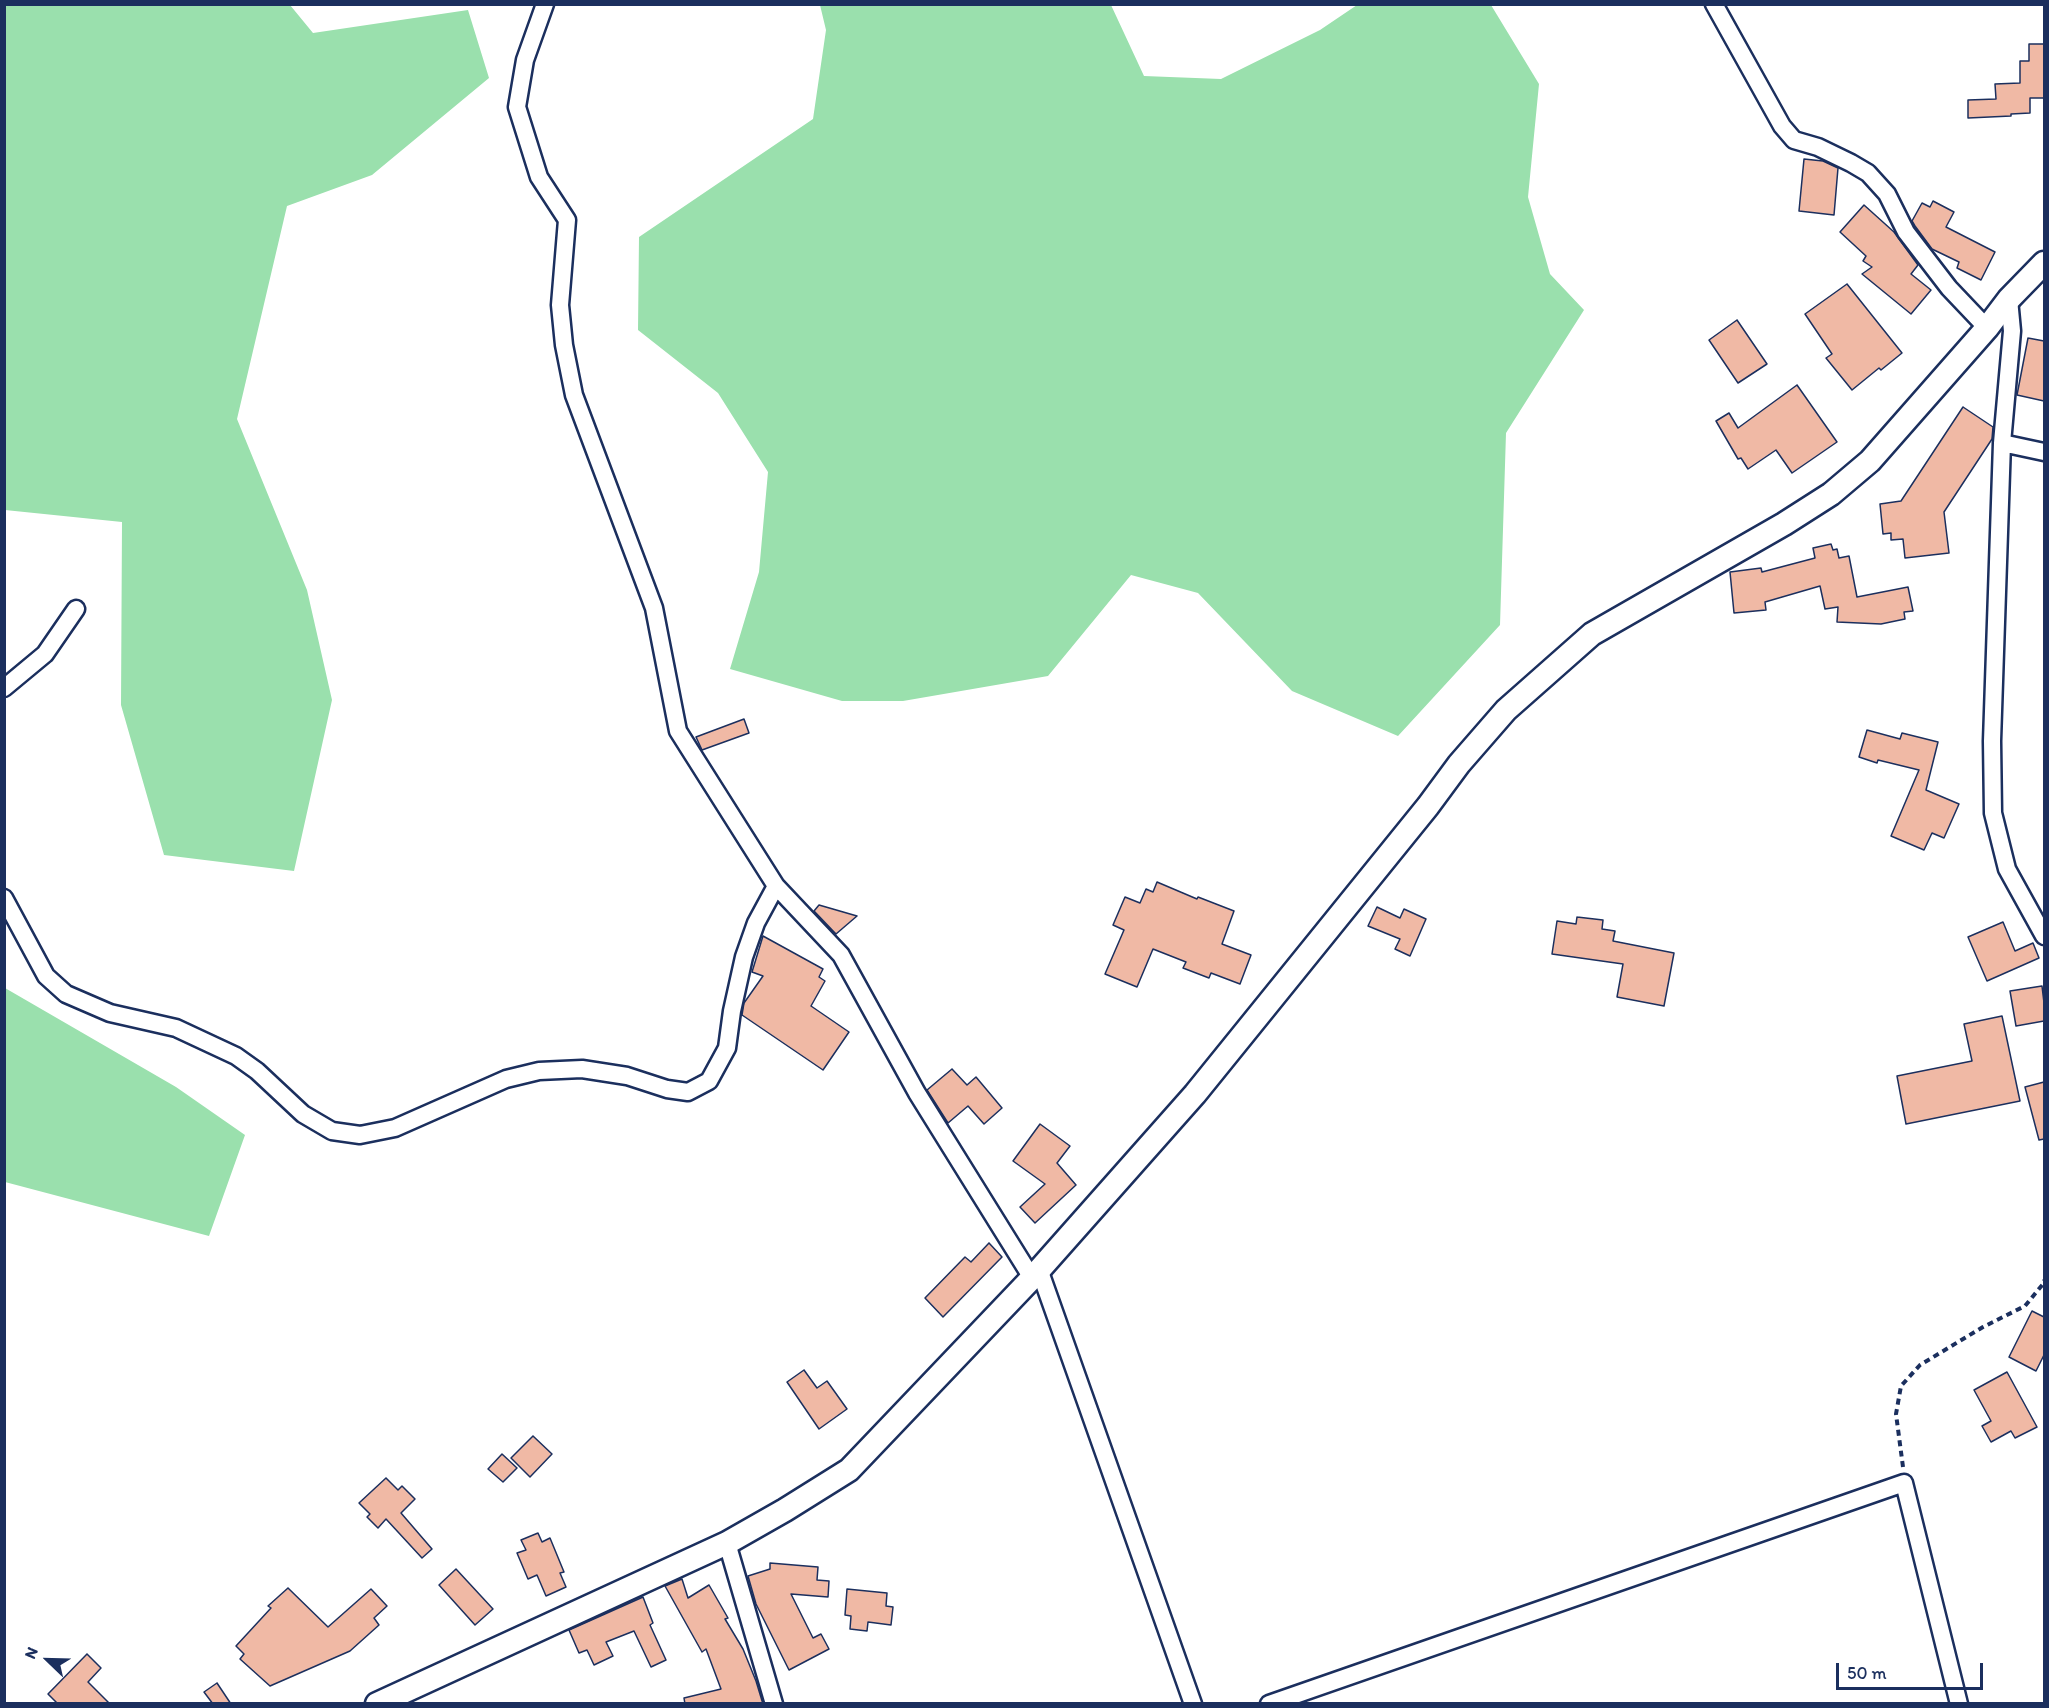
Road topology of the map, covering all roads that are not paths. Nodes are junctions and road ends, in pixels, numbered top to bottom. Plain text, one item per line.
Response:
1 (545, 4) edge
2 (1714, 4) edge
3 (2044, 263) edge
4 (2009, 299) junction
5 (1987, 328) junction
6 (2002, 443) junction
7 (2044, 452) edge
8 (76, 609) dead end
9 (4, 688) edge
10 (776, 886) junction
11 (4, 898) edge
12 (2044, 936) edge
13 (1035, 1274) junction
14 (727, 1543) junction
15 (377, 1704) edge
16 (774, 1704) edge
17 (1193, 1704) edge
18 (1269, 1704) edge
19 (1959, 1704) edge

1 - 10 street
2 - 5 street
3 - 4 street
4 - 5 street
4 - 6 street
5 - 13 street
6 - 7 street
6 - 12 street
8 - 9 street
10 - 11 street
10 - 13 street
13 - 14 street
13 - 17 street
14 - 15 street
14 - 16 street
18 - 19 street

